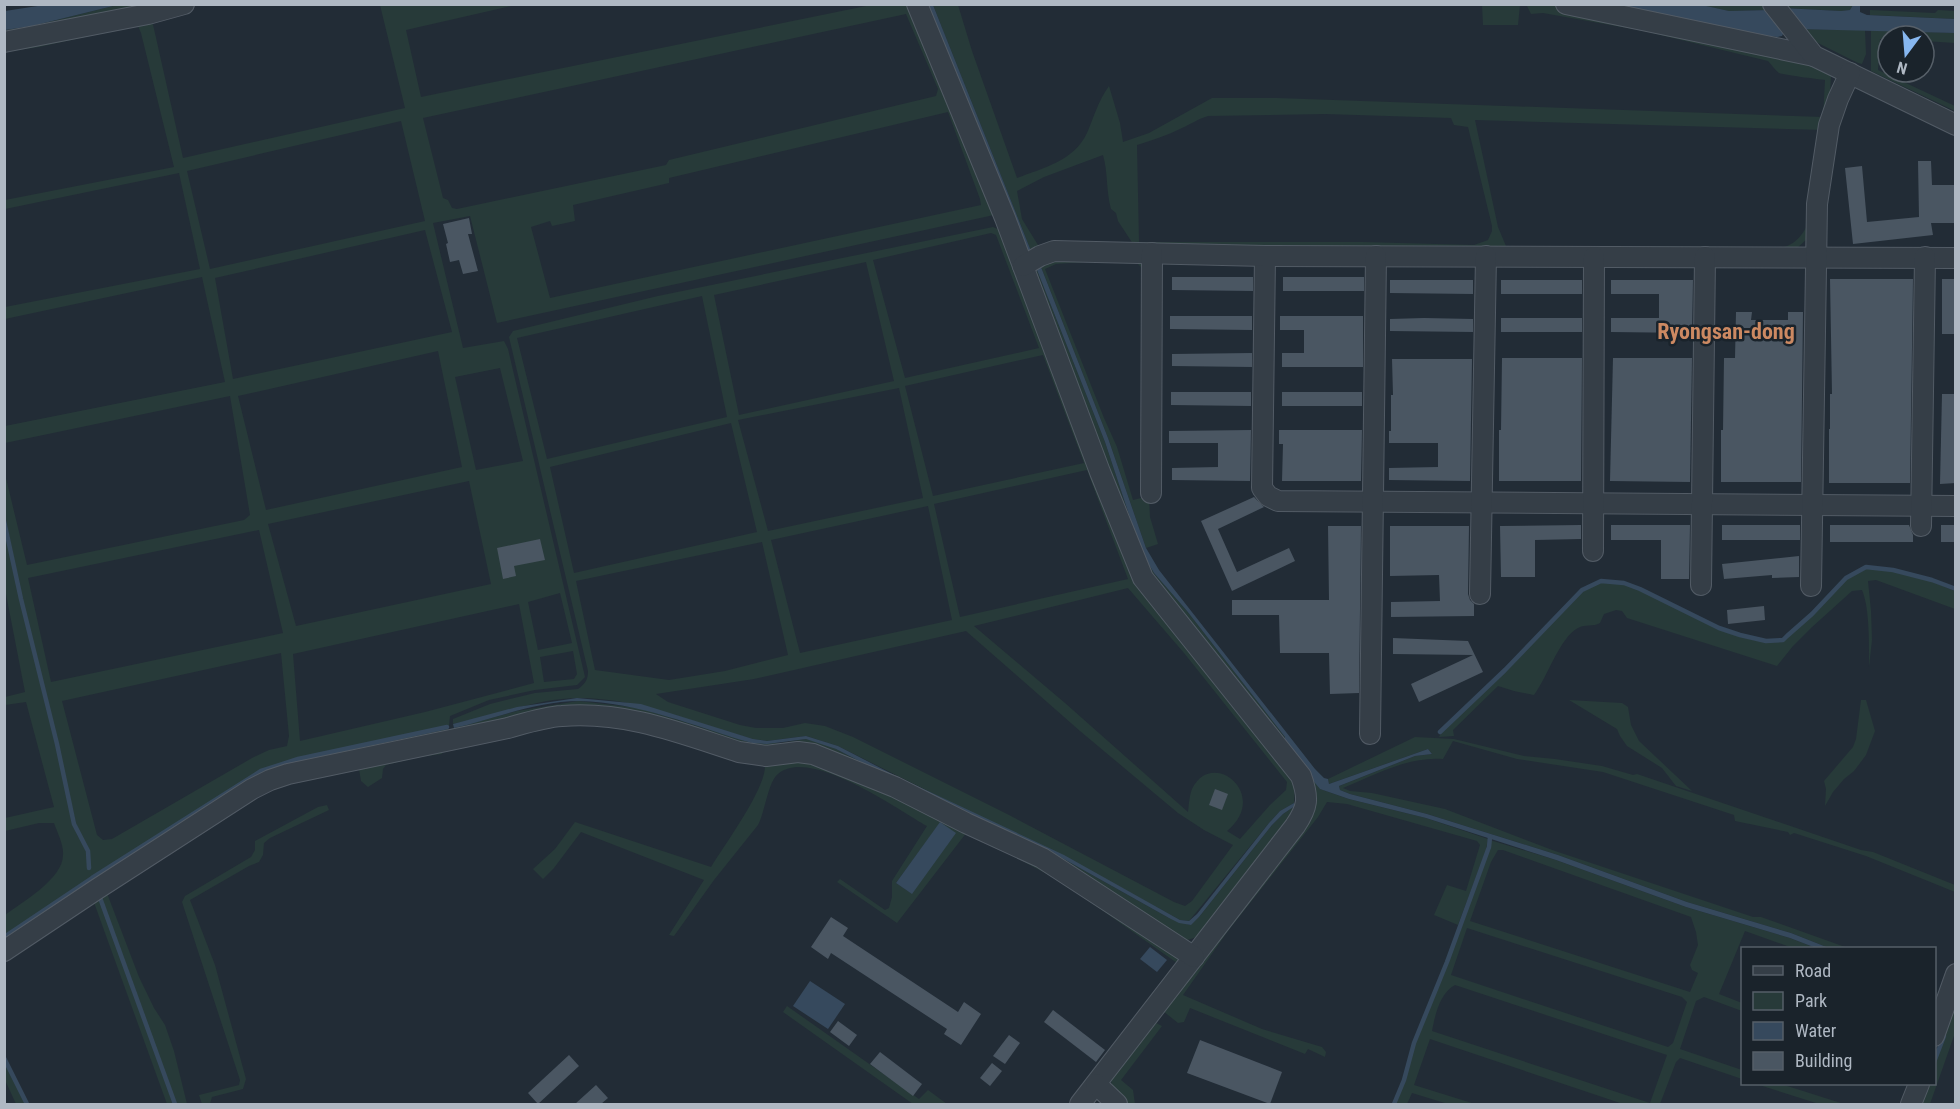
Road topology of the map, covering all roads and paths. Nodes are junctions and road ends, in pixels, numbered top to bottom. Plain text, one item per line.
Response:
1 (184, 4) edge
2 (917, 4) edge
3 (1566, 4) edge
4 (1773, 4) edge
5 (4, 42) edge
6 (1814, 57) junction
7 (1850, 73) junction
8 (1956, 125) edge
9 (1152, 253) junction
10 (1265, 256) junction
11 (1376, 256) junction
12 (1486, 256) junction
13 (1594, 257) junction
14 (1705, 257) junction
15 (1815, 258) junction
16 (1925, 258) junction
17 (1956, 258) edge
18 (1023, 266) junction
19 (1151, 493) dead end
20 (1372, 501) junction
21 (1482, 502) junction
22 (1701, 503) junction
23 (1594, 504) junction
24 (1812, 504) junction
25 (1921, 506) junction
26 (1956, 506) edge
27 (1921, 526) dead end
28 (1593, 551) dead end
29 (1701, 585) dead end
30 (1810, 586) dead end
31 (1480, 594) dead end
32 (1370, 734) dead end
33 (4, 951) edge
34 (1194, 957) junction
35 (1956, 974) edge
36 (1936, 1033) edge
37 (1917, 1085) edge
38 (1106, 1097) edge
39 (1080, 1104) edge
40 (1911, 1104) edge

1 - 5 street
2 - 18 street
3 - 6 street
4 - 6 street
6 - 7 street
7 - 8 street
7 - 15 street
9 - 10 street
9 - 18 street
9 - 19 street
10 - 11 street
10 - 20 street
11 - 12 street
11 - 20 street
12 - 13 street
12 - 21 street
13 - 14 street
13 - 23 street
14 - 15 street
14 - 22 street
15 - 16 street
15 - 24 street
16 - 17 street
16 - 25 street
18 - 34 street
20 - 21 street
20 - 32 street
21 - 23 street
21 - 31 street
22 - 23 street
22 - 24 street
22 - 29 street
23 - 28 street
24 - 25 street
24 - 30 street
25 - 26 street
25 - 27 street
33 - 34 street
34 - 38 street
35 - 36 street
37 - 40 street
38 - 39 street

